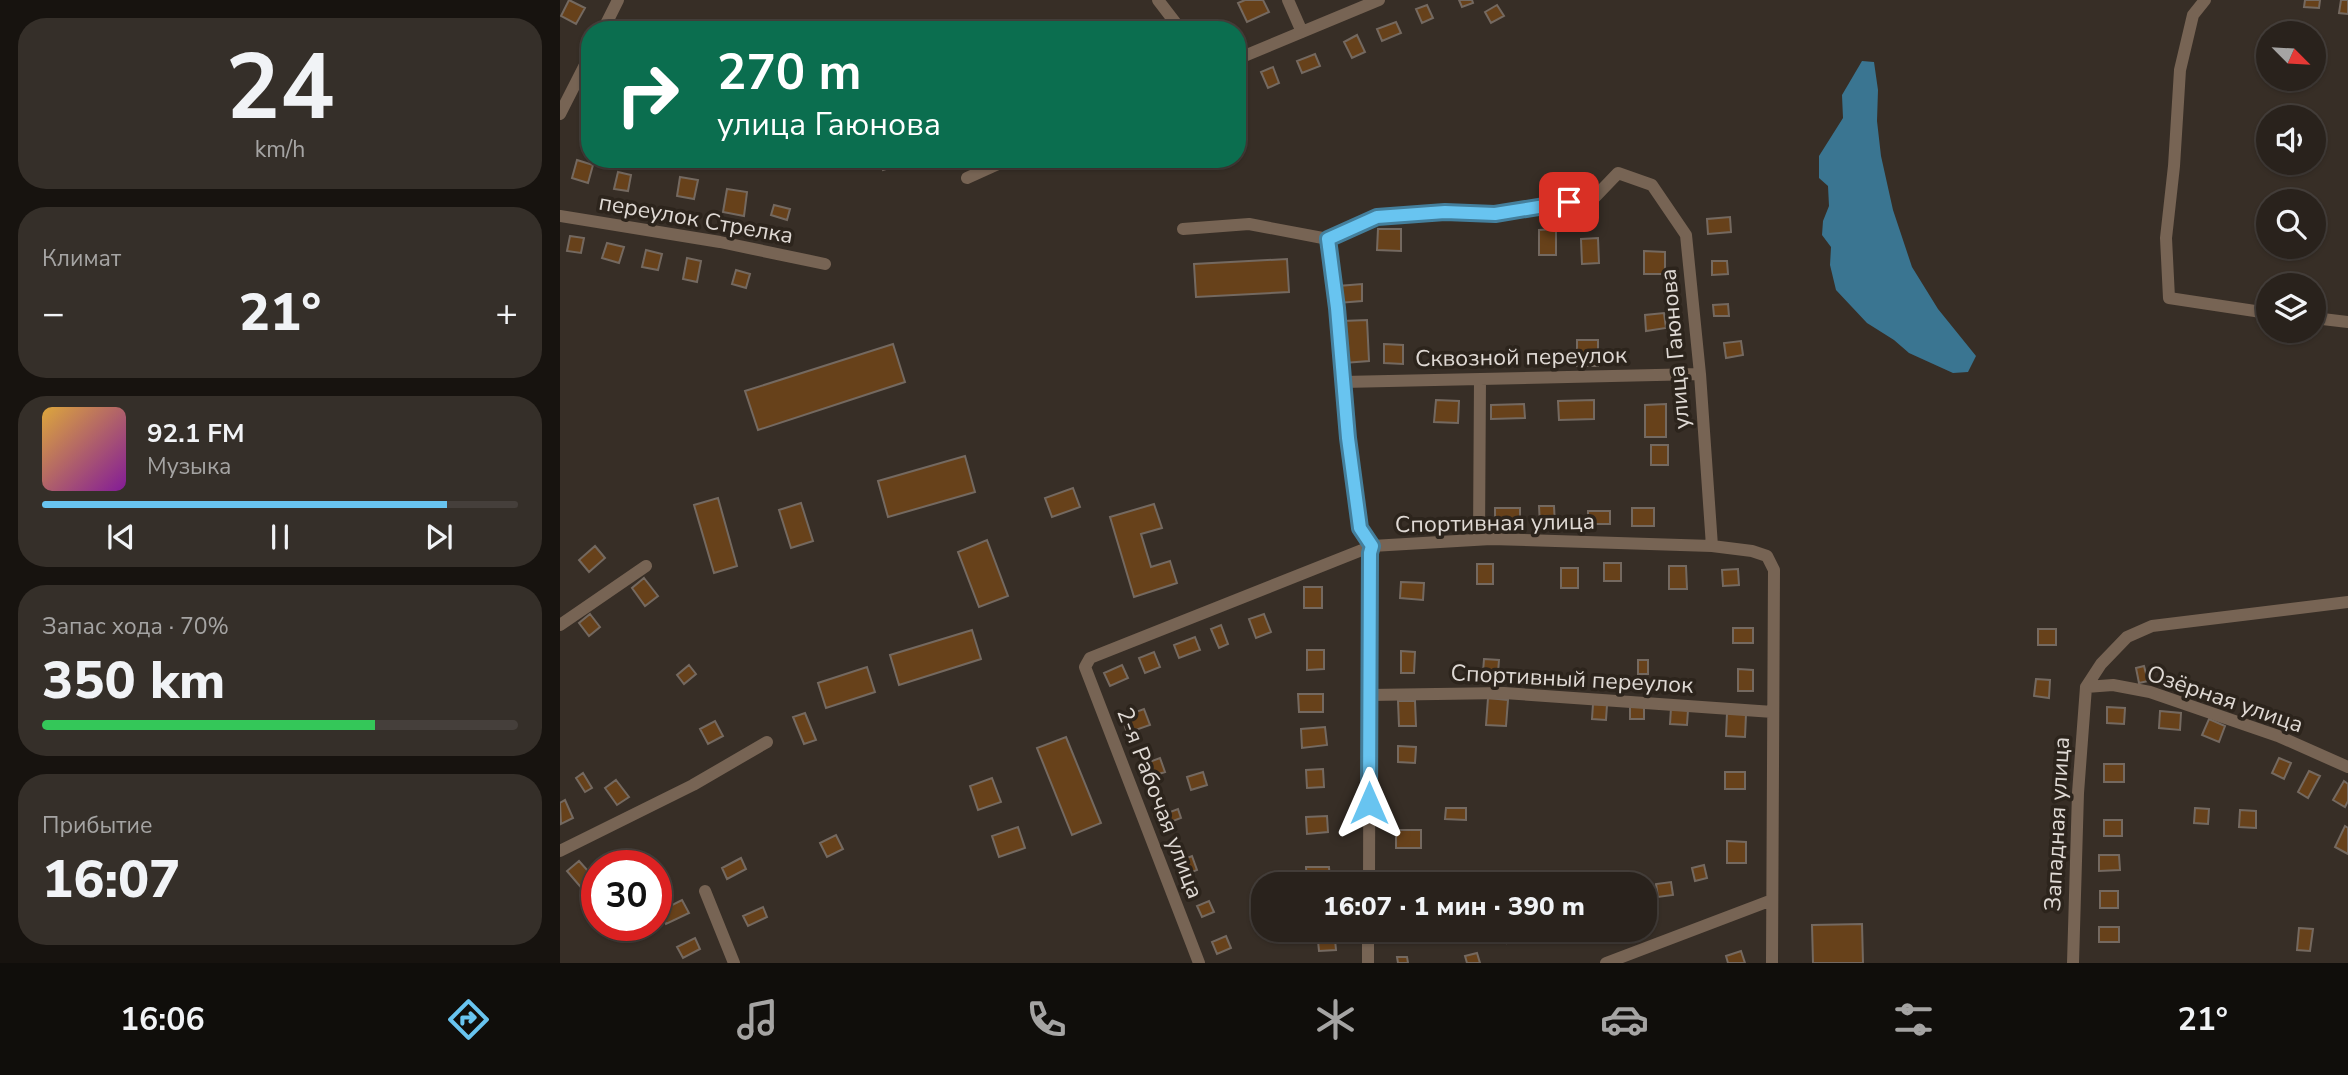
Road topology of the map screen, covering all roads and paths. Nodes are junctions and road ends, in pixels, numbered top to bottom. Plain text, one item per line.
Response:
1 (618, 0) edge
2 (1158, 0) edge
3 (1288, 0) edge
4 (1379, 0) edge
5 (2205, 0) edge
6 (608, 21) edge
7 (1174, 21) edge
8 (1302, 32) junction
9 (1246, 55) edge
10 (581, 73) edge
11 (560, 114) edge
12 (989, 168) edge
13 (967, 178) dead end
14 (560, 216) edge
15 (1183, 229) dead end
16 (1328, 239) junction
17 (825, 264) dead end
18 (2256, 311) edge
19 (2326, 319) edge
20 (2348, 322) edge
21 (1700, 374) junction
22 (1480, 379) junction
23 (1343, 382) junction
24 (1479, 539) junction
25 (1712, 545) junction
26 (1372, 546) junction
27 (646, 566) dead end
28 (2348, 602) edge
29 (560, 625) edge
30 (1090, 658) joint
31 (2086, 687) junction
32 (1369, 695) junction
33 (1773, 712) junction
34 (767, 741) dead end
35 (2348, 767) edge
36 (560, 851) edge
37 (1369, 872) edge
38 (705, 891) dead end
39 (1772, 900) junction
40 (1368, 942) edge
41 (734, 963) edge
42 (1199, 963) edge
43 (1368, 963) edge
44 (1606, 963) edge
45 (1772, 963) edge
46 (2073, 963) edge

1 - 6 street
2 - 7 street
3 - 8 street
4 - 8 street
5 - 18 street
8 - 9 street
10 - 11 street
12 - 13 street
14 - 17 street, переулок Стрелка
15 - 16 street
16 - 21 street, улица Гаюнова
16 - 23 street
19 - 20 street
21 - 22 street, Сквозной переулок
21 - 25 street, улица Гаюнова
22 - 23 street, Сквозной переулок
22 - 24 street
23 - 26 street
24 - 25 street, Спортивная улица
24 - 26 street, Спортивная улица
25 - 33 street
26 - 30 street, Спортивная улица
26 - 32 street
27 - 29 street
28 - 31 street
30 - 42 street, 2-я Рабочая улица
31 - 35 street, Озёрная улица
31 - 46 street, Западная улица
32 - 33 street, Спортивный переулок
32 - 37 street
33 - 39 street
34 - 36 street
38 - 41 street
39 - 44 street
39 - 45 street
40 - 43 street

